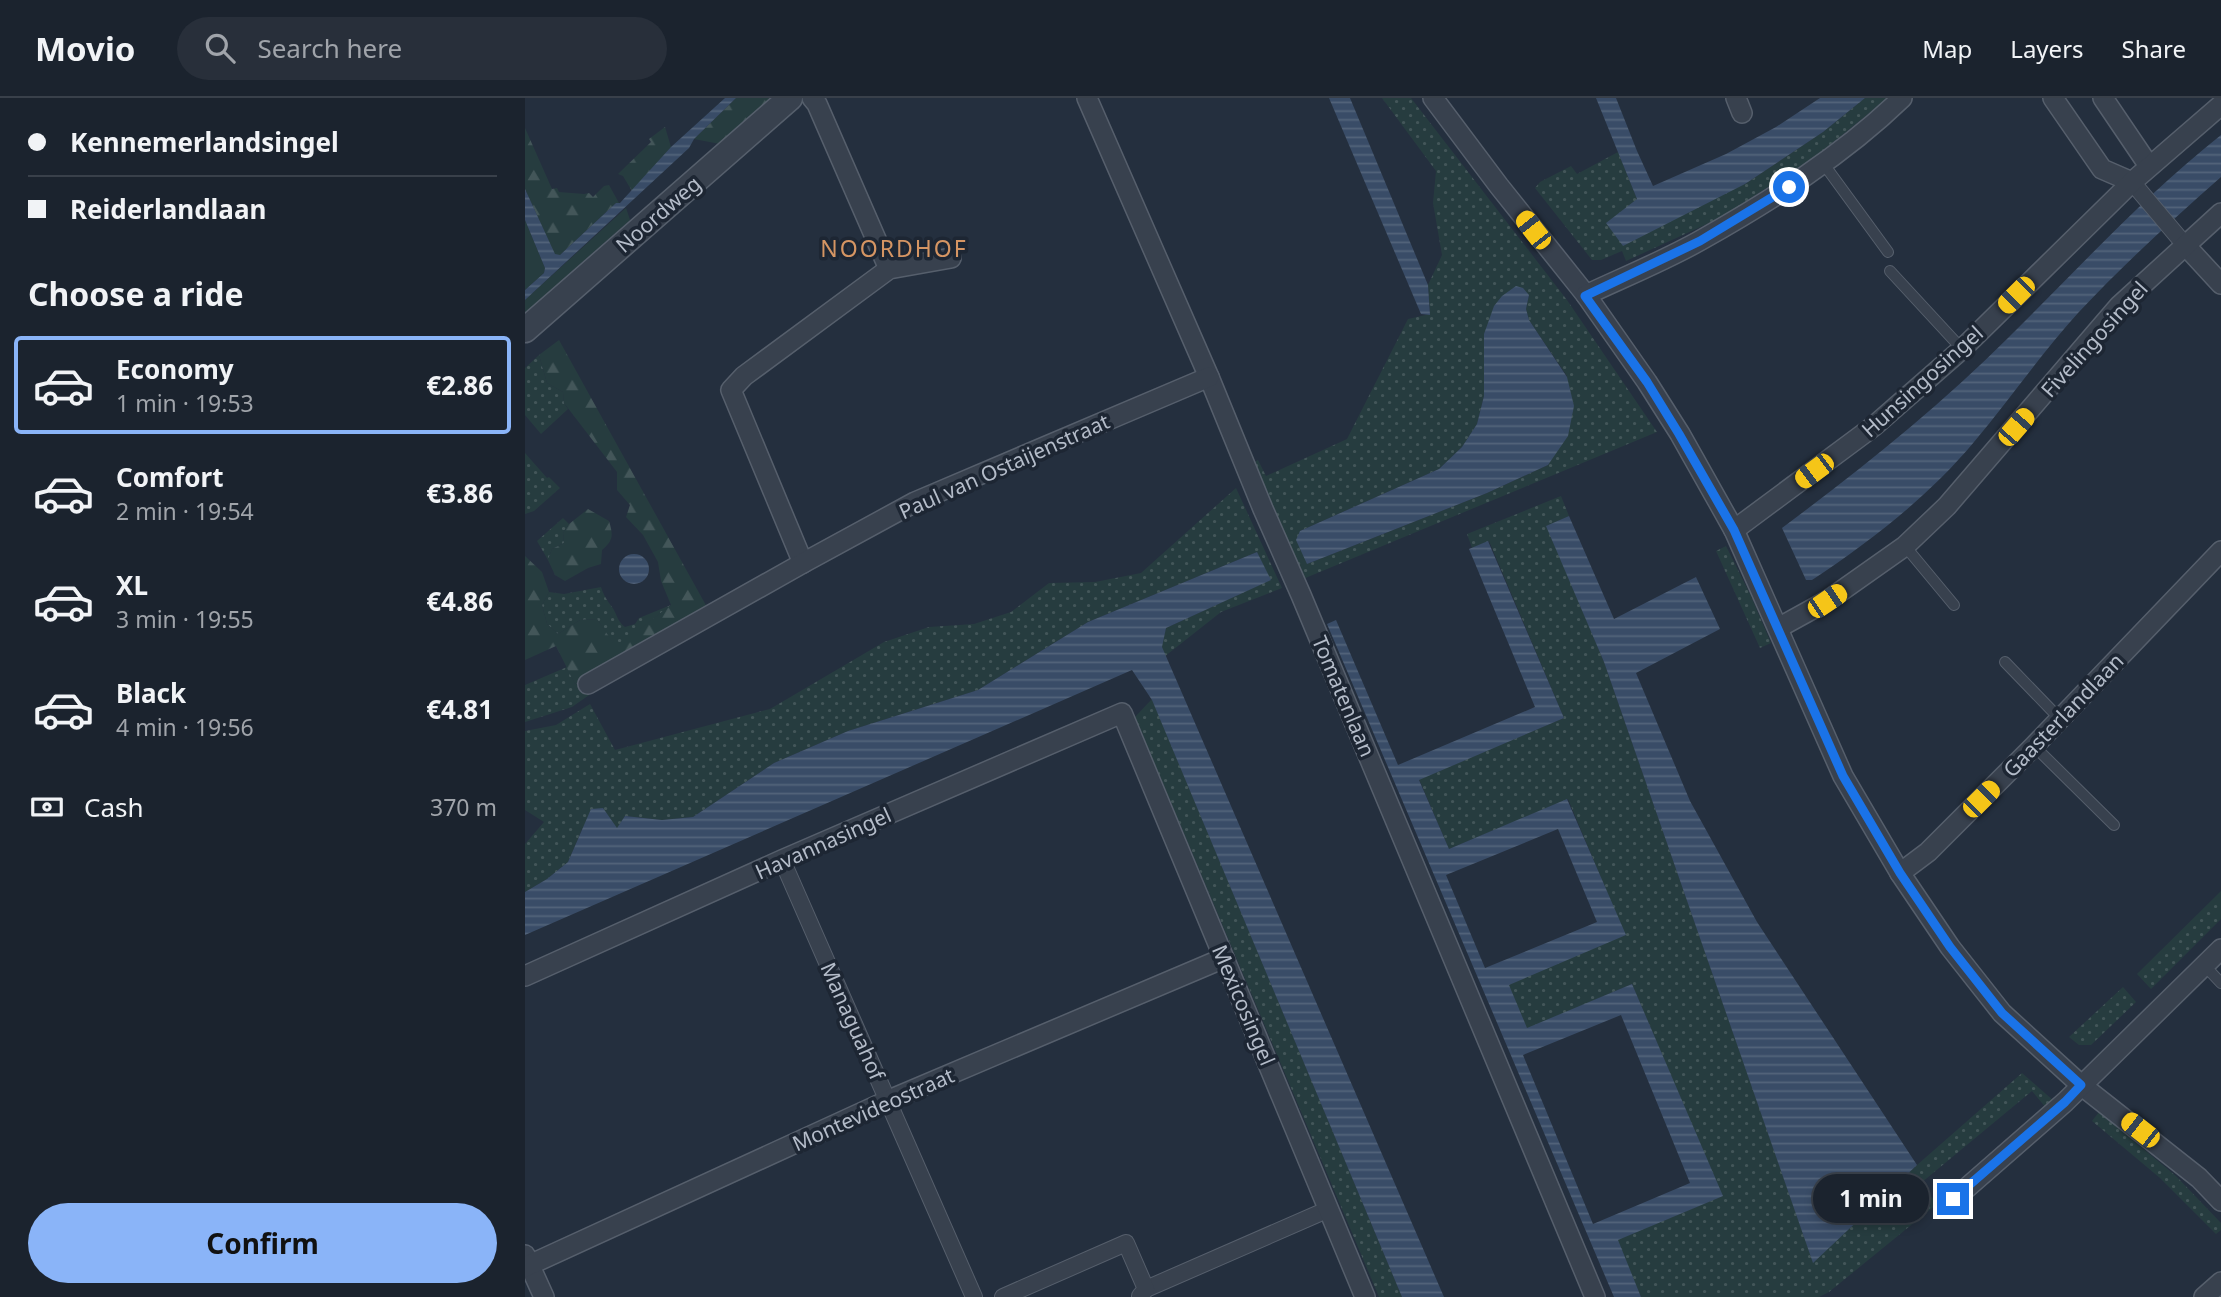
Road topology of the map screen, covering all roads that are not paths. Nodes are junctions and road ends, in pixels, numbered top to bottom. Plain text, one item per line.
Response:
1 (790, 98) edge
2 (1087, 98) edge
3 (1433, 98) edge
4 (1902, 98) edge
5 (2053, 98) edge
6 (2102, 98) edge
7 (815, 101) edge
8 (2221, 105) edge
9 (1823, 163) junction
10 (2149, 166) junction
11 (2132, 182) junction
12 (2221, 213) edge
13 (2185, 245) junction
14 (1888, 252) dead end
15 (951, 258) dead end
16 (889, 269) junction
17 (1890, 271) dead end
18 (2221, 284) edge
19 (1585, 296) junction
20 (525, 330) edge
21 (1962, 349) junction
22 (1209, 377) junction
23 (1734, 530) junction
24 (1905, 546) junction
25 (2221, 551) edge
26 (803, 562) junction
27 (1954, 605) dead end
28 (1778, 628) junction
29 (2005, 662) dead end
30 (588, 684) dead end
31 (1122, 713) joint
32 (2060, 719) junction
33 (2034, 746) junction
34 (2114, 825) dead end
35 (782, 860) junction
36 (1900, 873) junction
37 (2221, 949) edge
38 (1224, 958) junction
39 (2205, 966) junction
40 (525, 976) edge
41 (2221, 983) edge
42 (2081, 1085) junction
43 (887, 1101) junction
44 (2221, 1201) edge
45 (1946, 1206) dead end
46 (1329, 1209) junction
47 (527, 1262) edge
48 (2221, 1282) edge
49 (1143, 1293) edge
50 (544, 1297) edge
51 (974, 1297) edge
52 (1003, 1297) edge
53 (1365, 1297) edge
54 (1595, 1297) edge
55 (2204, 1297) edge

1 - 20 street, Noordweg
2 - 22 street, Tomatenlaan
3 - 19 street
4 - 9 street
5 - 11 street
6 - 10 street
7 - 16 street
8 - 10 street, Hunsingosingel
9 - 14 lane
9 - 19 street
10 - 11 street, Hunsingosingel
11 - 13 street
11 - 21 street, Hunsingosingel
12 - 13 street, Fivelingosingel
13 - 18 street
13 - 24 street, Fivelingosingel
15 - 16 street
16 - 26 street
17 - 21 lane
19 - 23 street
21 - 23 street, Hunsingosingel
22 - 26 street, Paul van Ostaijenstraat
22 - 54 street, Tomatenlaan
23 - 28 street
24 - 27 lane
24 - 28 street, Fivelingosingel
25 - 32 street, Gaasterlandlaan
26 - 30 street, Paul van Ostaijenstraat
28 - 36 street
29 - 32 lane
31 - 35 street, Havannasingel
31 - 38 street, Mexicosingel
32 - 33 street, Gaasterlandlaan
33 - 34 lane
33 - 36 street, Gaasterlandlaan
35 - 40 street, Havannasingel
35 - 43 street, Managuahof
36 - 42 street
37 - 39 street
38 - 43 street, Montevideostraat
38 - 46 street, Mexicosingel
39 - 41 lane
39 - 42 street
42 - 44 street
42 - 45 street
43 - 47 street, Montevideostraat
43 - 51 street, Managuahof
46 - 49 street
46 - 53 street, Mexicosingel
47 - 50 street
48 - 55 street
49 - 52 street

